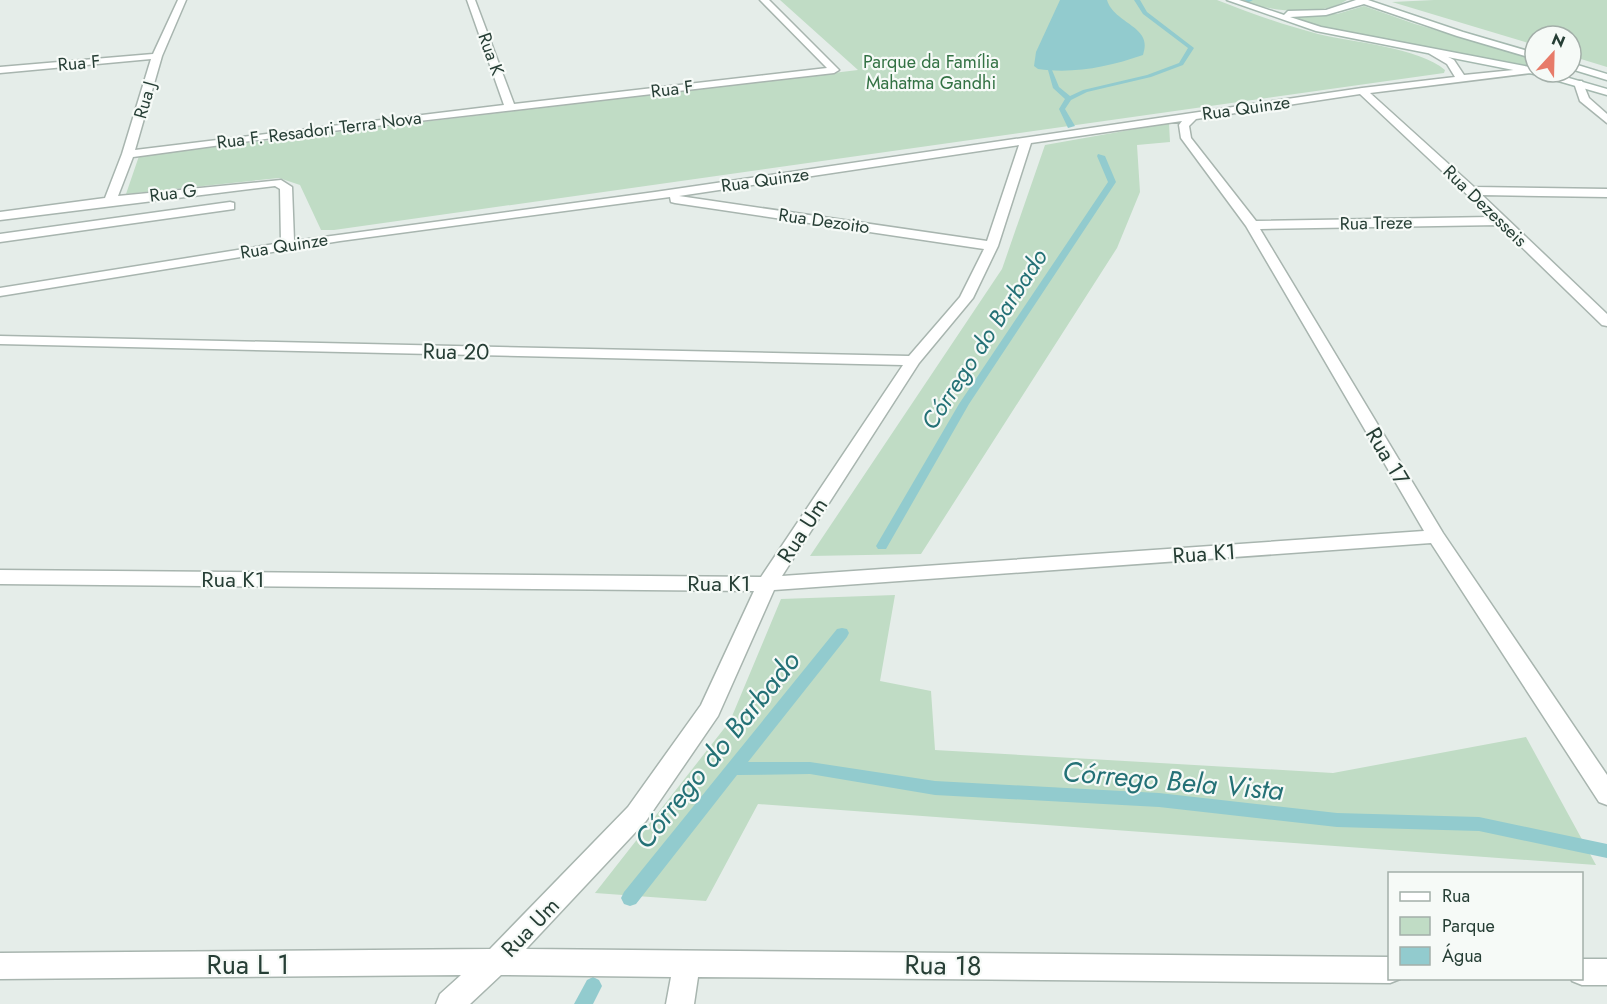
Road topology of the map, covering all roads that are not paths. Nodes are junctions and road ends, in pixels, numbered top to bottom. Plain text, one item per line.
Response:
1 (182, 0) edge
2 (471, 0) edge
3 (764, 0) edge
4 (1231, 0) edge
5 (1361, 1) edge
6 (1264, 12) junction
7 (1433, 52) junction
8 (1523, 52) edge
9 (157, 56) junction
10 (1523, 69) edge
11 (0, 70) edge
12 (1583, 70) edge
13 (1523, 72) edge
14 (1607, 77) edge
15 (1460, 78) junction
16 (1579, 84) edge
17 (1582, 84) edge
18 (1362, 91) junction
19 (1607, 92) edge
20 (510, 108) junction
21 (1193, 116) junction
22 (1607, 120) edge
23 (1026, 141) junction
24 (129, 154) junction
25 (1471, 191) junction
26 (1607, 193) edge
27 (655, 196) junction
28 (110, 201) junction
29 (230, 206) dead end
30 (16, 214) junction
31 (0, 216) edge
32 (1501, 221) junction
33 (1252, 225) junction
34 (3, 238) edge
35 (288, 245) junction
36 (992, 246) junction
37 (0, 292) edge
38 (1607, 321) edge
39 (0, 340) edge
40 (913, 361) junction
41 (1436, 536) junction
42 (0, 577) edge
43 (767, 584) junction
44 (1607, 795) edge
45 (496, 962) junction
46 (687, 963) junction
47 (0, 966) edge
48 (1388, 970) edge
49 (1583, 972) edge
50 (1607, 972) edge
51 (450, 1004) edge
52 (680, 1004) edge

1 - 9 street, Rua J
2 - 20 street, Rua K
3 - 20 street, Rua F
4 - 6 street
5 - 6 street
5 - 8 street
6 - 7 street
7 - 10 street
7 - 15 street
9 - 11 street, Rua F
9 - 24 street, Rua J
12 - 14 street
13 - 15 street, Rua Quinze
15 - 18 street, Rua Quinze
16 - 22 street
17 - 19 street
18 - 21 street, Rua Quinze
18 - 25 street, Rua Dezesseis
20 - 24 street, Rua F. Resadori Terra Nova
21 - 23 street, Rua Quinze
21 - 33 street, Rua 17
23 - 27 street, Rua Quinze
23 - 36 street, Rua Um
24 - 28 street, Rua J
25 - 26 street
25 - 32 street, Rua Dezesseis
27 - 35 street, Rua Quinze
27 - 36 street, Rua Dezoito
28 - 30 street, Rua G
28 - 35 street, Rua G
29 - 34 street
30 - 31 street, Rua G
30 - 34 street
32 - 33 street, Rua Treze
32 - 38 street, Rua Dezesseis
33 - 41 street, Rua 17
35 - 37 street, Rua Quinze
36 - 40 street, Rua Um
39 - 40 street, Rua 20
40 - 43 street, Rua Um
41 - 43 street, Rua K1
41 - 44 street, Rua 17
42 - 43 street, Rua K1
43 - 45 street, Rua Um
45 - 46 street, Rua 18
45 - 47 street, Rua L 1
45 - 51 street, Rua Um
46 - 48 street, Rua 18
46 - 52 street
49 - 50 street

